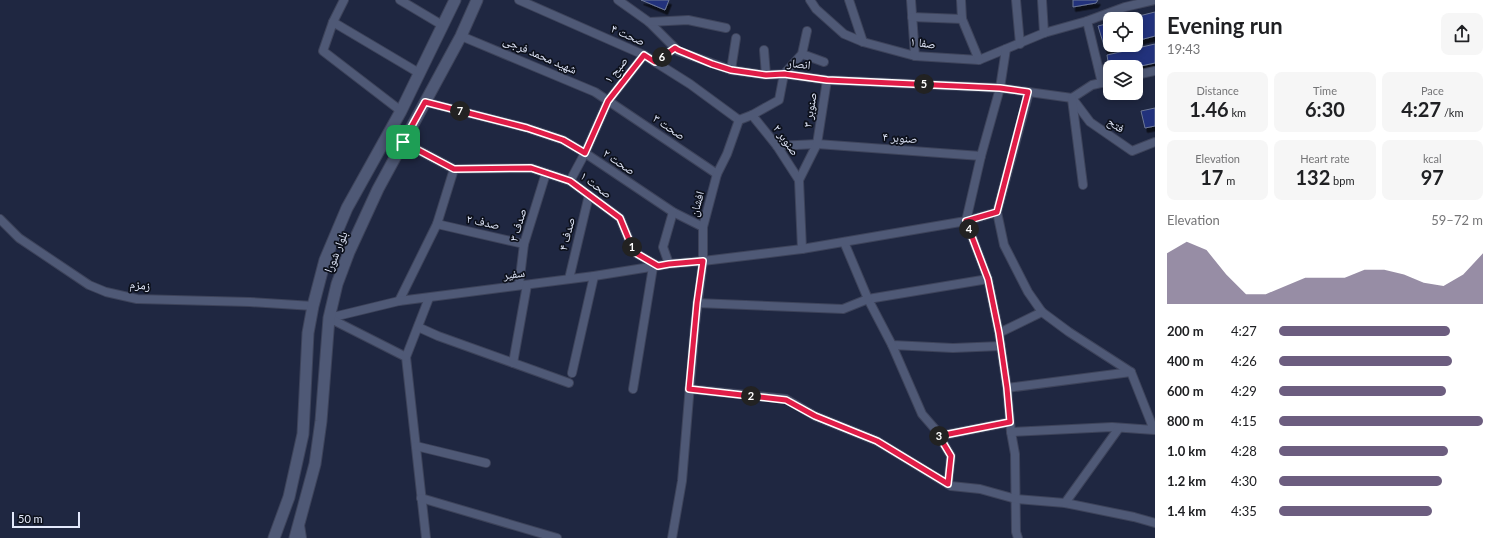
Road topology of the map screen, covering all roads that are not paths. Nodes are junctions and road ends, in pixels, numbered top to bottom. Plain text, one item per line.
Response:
1 (344, 0) edge
2 (400, 0) edge
3 (455, 0) edge
4 (477, 0) edge
5 (519, 0) edge
6 (618, 0) edge
7 (810, 0) edge
8 (849, 0) edge
9 (911, 0) edge
10 (961, 0) edge
11 (1016, 0) edge
12 (1042, 0) edge
13 (1155, 0) edge
14 (912, 17) junction
15 (962, 19) junction
16 (1087, 21) junction
17 (333, 22) junction
18 (649, 22) junction
19 (442, 25) junction
20 (726, 28) dead end
21 (807, 32) dead end
22 (1044, 33) junction
23 (461, 36) junction
24 (736, 38) dead end
25 (864, 42) junction
26 (1020, 44) junction
27 (675, 48) junction
28 (764, 50) dead end
29 (1006, 50) junction
30 (802, 54) junction
31 (644, 55) junction
32 (915, 56) junction
33 (979, 60) junction
34 (655, 62) junction
35 (824, 62) dead end
36 (731, 70) junction
37 (1155, 71) edge
38 (419, 72) junction
39 (1103, 72) edge
40 (784, 74) junction
41 (1143, 74) edge
42 (766, 75) junction
43 (827, 80) junction
44 (1103, 83) edge
45 (1000, 88) junction
46 (1028, 92) junction
47 (1072, 98) junction
48 (608, 101) junction
49 (425, 102) junction
50 (401, 111) junction
51 (752, 115) junction
52 (739, 120) junction
53 (392, 128) junction
54 (403, 142) junction
55 (1155, 142) edge
56 (817, 144) junction
57 (777, 146) junction
58 (585, 153) junction
59 (981, 156) junction
60 (454, 169) junction
61 (546, 173) junction
62 (717, 174) junction
63 (799, 180) junction
64 (570, 181) junction
65 (1082, 185) dead end
66 (589, 195) junction
67 (673, 212) junction
68 (997, 212) junction
69 (0, 219) edge
70 (966, 221) junction
71 (437, 224) junction
72 (703, 227) junction
73 (844, 242) junction
74 (524, 244) junction
75 (802, 249) junction
76 (703, 261) junction
77 (669, 264) junction
78 (655, 266) junction
79 (594, 276) junction
80 (569, 279) junction
81 (988, 279) junction
82 (523, 285) junction
83 (429, 298) junction
84 (868, 299) junction
85 (399, 301) junction
86 (697, 303) junction
87 (307, 305) junction
88 (1042, 312) junction
89 (328, 318) junction
90 (418, 327) junction
91 (999, 333) junction
92 (892, 345) junction
93 (1001, 346) junction
94 (406, 357) junction
95 (513, 363) junction
96 (1131, 372) junction
97 (572, 373) dead end
98 (569, 383) dead end
99 (1007, 388) junction
100 (633, 389) dead end
101 (689, 389) junction
102 (1010, 422) junction
103 (1119, 428) junction
104 (1011, 432) junction
105 (939, 436) junction
106 (416, 446) junction
107 (486, 463) dead end
108 (948, 484) junction
109 (421, 498) junction
110 (1016, 499) junction
111 (1065, 503) junction
112 (1155, 523) edge
113 (300, 524) junction
114 (274, 538) edge
115 (295, 538) edge
116 (302, 538) edge
117 (426, 538) edge
118 (557, 538) edge
119 (672, 538) edge
120 (1018, 538) edge

1 - 17 street
2 - 19 street
3 - 19 main road, بلوار شورا
4 - 23 main road, بلوار شورا
5 - 31 street, صحت ۴
6 - 18 street, انصار
7 - 25 street, صفا ۱
8 - 25 street
9 - 14 street
10 - 15 street
11 - 26 street
12 - 22 street
13 - 16 street, صفا ۱
14 - 15 street
14 - 32 street
15 - 33 street
16 - 22 street, صفا ۱
16 - 39 street
17 - 38 street
17 - 50 street
18 - 20 street
18 - 27 street, انصار
19 - 38 main road, بلوار شورا
21 - 30 street
22 - 26 street, صفا ۱
23 - 48 street, شهید محمد فرجی
23 - 49 main road, بلوار شورا
24 - 36 street
25 - 32 street, صفا ۱
26 - 29 street, صفا ۱
27 - 34 street
27 - 36 street, انصار
28 - 42 street
29 - 33 street, صفا ۱
29 - 45 street
30 - 35 street
30 - 40 street
31 - 34 street, صحت ۴
31 - 48 street, صبح ۱
32 - 33 street, صفا ۱
34 - 52 street, صحت ۴
36 - 42 street, انصار
37 - 41 street
38 - 50 main road, بلوار شورا
40 - 42 street, انصار
40 - 43 street, انصار
40 - 51 street
43 - 45 street, انصار
43 - 56 street, صنوبر ۳
44 - 47 street
45 - 46 street, انصار
45 - 59 street
46 - 47 street, انصار
46 - 68 street
47 - 55 street, فتح
47 - 65 street
48 - 58 street, صبح ۱
48 - 62 street, صحت ۳
49 - 54 main road, بلوار شورا
49 - 58 street, صحت ۲
50 - 53 main road, بلوار شورا
51 - 52 street
51 - 57 street, صنوبر ۲
52 - 62 street, افشان
53 - 54 main road
53 - 87 main road, بلوار شورا
54 - 60 street, صحت ۱
54 - 89 main road, بلوار شورا
56 - 57 street, صنوبر ۴
56 - 59 street, صنوبر ۴
56 - 63 street, صنوبر ۳
57 - 63 street, صنوبر ۲
58 - 64 street, صبح ۱
58 - 67 street, صحت ۲
59 - 70 street
60 - 61 street, صحت ۱
60 - 71 street
61 - 64 street, صحت ۱
61 - 74 street, صدف ۳
62 - 72 street, افشان
63 - 75 street
64 - 66 street, صحت ۱
66 - 78 street, صحت ۱
66 - 80 street, صدف ۴
67 - 72 street, صحت ۲
67 - 77 street
68 - 70 street, سفیر
68 - 88 street
69 - 87 street, زمزم
70 - 73 street, سفیر
70 - 81 street
71 - 74 street, صدف ۲
71 - 85 street
72 - 76 street, افشان
73 - 75 street, سفیر
73 - 84 street
74 - 82 street, صدف ۳
75 - 76 street, سفیر
76 - 77 street, سفیر
76 - 86 street, افشان
77 - 78 street, سفیر
78 - 79 street, سفیر
78 - 100 street
79 - 80 street, سفیر
79 - 97 street
80 - 82 street, سفیر
81 - 84 street
81 - 91 street
82 - 83 street, سفیر
82 - 95 street, صدف ۳
83 - 85 street, سفیر
83 - 90 street
84 - 86 street
84 - 92 street
85 - 89 street, سفیر
86 - 101 street, افشان
87 - 114 main road, بلوار شورا
88 - 91 street
88 - 96 street
89 - 94 street
89 - 113 main road, بلوار شورا
90 - 94 street
90 - 95 street
91 - 93 street
92 - 93 street
92 - 105 street
93 - 99 street
94 - 106 street
95 - 98 street
96 - 99 street
96 - 103 street
99 - 102 street
101 - 108 street
101 - 119 street, افشان
102 - 104 street
102 - 105 street
103 - 104 street
103 - 111 street
104 - 110 street
105 - 108 street
106 - 107 street
106 - 109 street
108 - 110 street
109 - 117 street
109 - 118 street
110 - 111 street
110 - 120 street
111 - 112 street
113 - 115 main road, بلوار شورا
113 - 116 street

